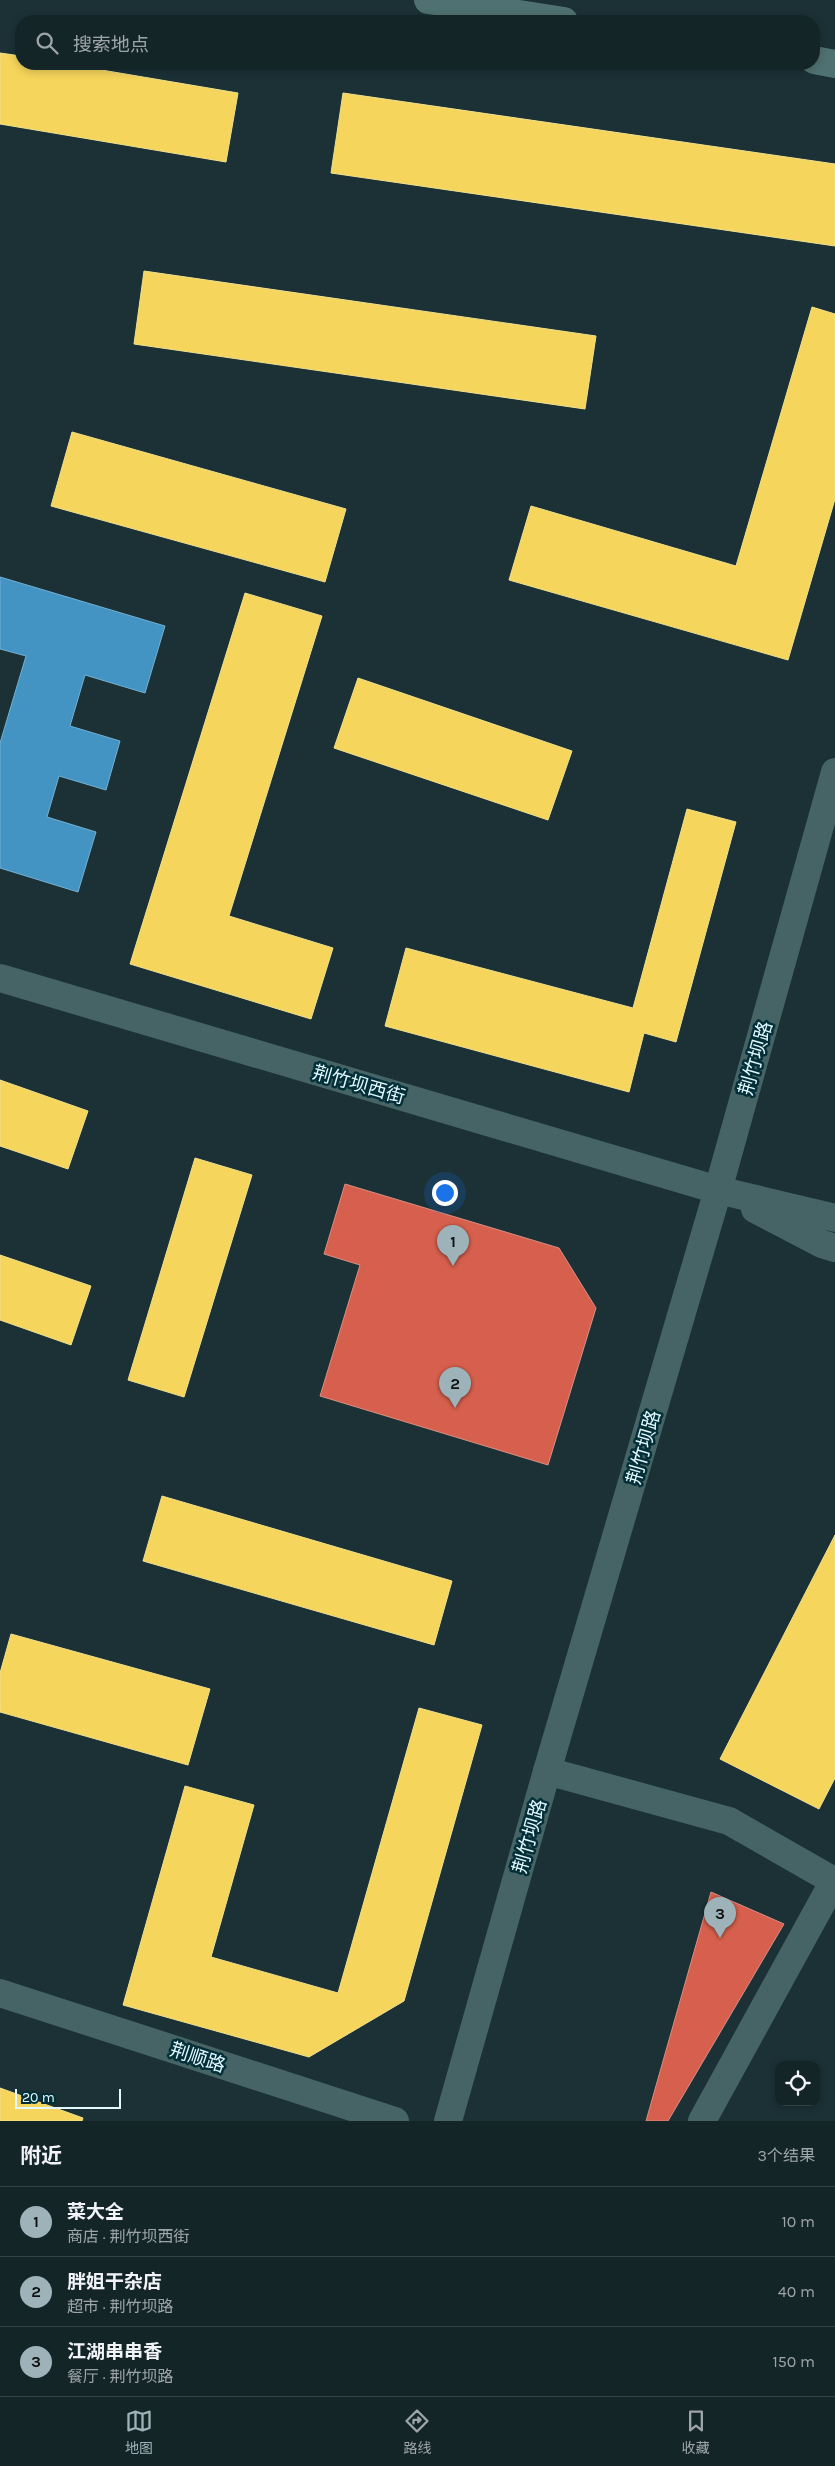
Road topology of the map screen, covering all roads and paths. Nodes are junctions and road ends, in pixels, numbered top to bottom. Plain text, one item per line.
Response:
1 (428, 0) edge
2 (525, 15) edge
3 (820, 61) edge
4 (835, 64) edge
5 (835, 772) edge
6 (0, 978) edge
7 (718, 1190) junction
8 (835, 1218) edge
9 (835, 1248) edge
10 (547, 1771) junction
11 (834, 1880) edge
12 (0, 1993) edge
13 (395, 2121) edge
14 (448, 2121) edge
15 (702, 2121) edge

1 - 2 main road
3 - 4 main road
5 - 7 street, 荆竹坝路
6 - 7 street, 荆竹坝西街
7 - 8 street
7 - 9 street
7 - 10 street, 荆竹坝路
10 - 11 street
10 - 14 street, 荆竹坝路
11 - 15 street
12 - 13 street, 荆顺路

